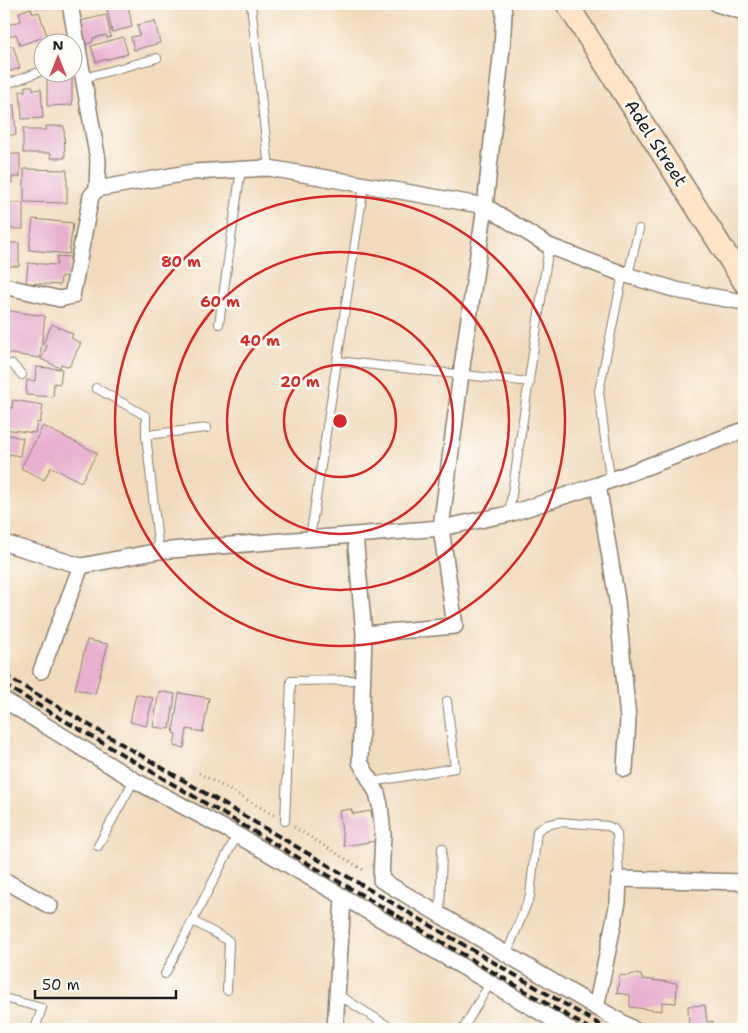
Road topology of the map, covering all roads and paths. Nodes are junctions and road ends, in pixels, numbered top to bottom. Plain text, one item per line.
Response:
1 (70, 4) edge
2 (251, 4) edge
3 (502, 4) edge
4 (567, 4) edge
5 (717, 4) edge
6 (744, 12) edge
7 (73, 32) edge
8 (157, 58) dead end
9 (82, 74) edge
10 (32, 75) edge
11 (84, 78) junction
12 (4, 85) edge
13 (269, 168) junction
14 (241, 169) junction
15 (364, 185) junction
16 (97, 189) junction
17 (485, 206) junction
18 (639, 229) dead end
19 (744, 241) edge
20 (549, 246) junction
21 (732, 263) junction
22 (625, 274) junction
23 (744, 282) edge
24 (4, 286) edge
25 (744, 302) edge
26 (219, 324) dead end
27 (337, 361) junction
28 (4, 364) edge
29 (460, 374) junction
30 (22, 375) dead end
31 (530, 382) junction
32 (96, 388) dead end
33 (208, 428) dead end
34 (744, 430) edge
35 (146, 435) junction
36 (604, 482) junction
37 (509, 514) junction
38 (441, 528) junction
39 (355, 535) junction
40 (310, 538) junction
41 (4, 543) edge
42 (159, 550) junction
43 (81, 566) junction
44 (364, 634) junction
45 (41, 671) dead end
46 (363, 680) junction
47 (4, 700) edge
48 (446, 701) dead end
49 (626, 769) dead end
50 (134, 780) junction
51 (371, 782) junction
52 (285, 822) dead end
53 (237, 835) junction
54 (98, 846) dead end
55 (442, 848) dead end
56 (619, 879) junction
57 (4, 880) edge
58 (744, 882) edge
59 (343, 898) junction
60 (50, 906) dead end
61 (440, 917) junction
62 (193, 921) junction
63 (506, 955) junction
64 (165, 974) dead end
65 (490, 983) junction
66 (227, 990) dead end
67 (337, 994) junction
68 (4, 998) edge
69 (596, 1008) junction
70 (388, 1026) dead end
71 (35, 1029) edge
72 (335, 1029) edge
73 (463, 1029) edge
74 (569, 1029) edge
75 (633, 1029) edge

1 - 7 street
2 - 13 lane
3 - 17 street
4 - 21 street, Adel Street
5 - 6 street
8 - 11 lane
9 - 11 street
10 - 12 lane
11 - 16 street
13 - 14 street
13 - 15 street
14 - 16 street
14 - 26 lane
15 - 17 street
15 - 27 lane
16 - 24 street
17 - 20 street
17 - 29 street
18 - 22 lane
19 - 21 lane
20 - 22 street
20 - 31 lane
21 - 23 street, Adel Street
22 - 25 street
22 - 36 lane
27 - 29 lane
27 - 40 lane
28 - 30 lane
29 - 31 lane
29 - 38 street
31 - 37 lane
32 - 35 lane
33 - 35 lane
34 - 36 street
35 - 42 lane
36 - 37 street
36 - 49 street
37 - 38 street
38 - 39 street
38 - 44 street
39 - 40 street
39 - 44 street
40 - 42 street
41 - 43 street
42 - 43 street
43 - 45 street
44 - 46 street
46 - 51 street
46 - 52 lane
47 - 50 street
48 - 51 lane
50 - 53 street
50 - 54 lane
51 - 61 street
53 - 59 street
53 - 62 lane
55 - 61 lane
56 - 58 street
56 - 63 lane
56 - 69 street
57 - 60 street
59 - 65 street
59 - 67 street
61 - 63 street
62 - 64 lane
62 - 66 lane
63 - 69 street
65 - 73 lane
65 - 74 street
67 - 70 lane
67 - 72 street
68 - 71 lane
69 - 75 street

